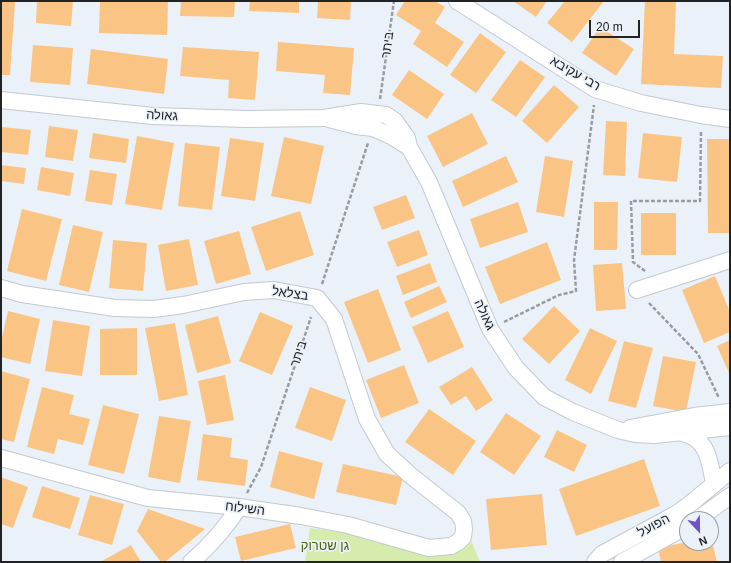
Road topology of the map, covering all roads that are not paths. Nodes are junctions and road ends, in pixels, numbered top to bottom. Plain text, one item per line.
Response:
1 (457, 1) edge
2 (1, 100) edge
3 (730, 119) edge
4 (730, 260) edge
5 (1, 288) edge
6 (637, 290) road end
7 (729, 417) edge
8 (618, 430) junction
9 (682, 433) junction
10 (1, 458) edge
11 (730, 471) edge
12 (714, 484) junction
13 (730, 496) edge
14 (239, 507) junction
15 (709, 511) edge
16 (458, 514) joint
17 (679, 531) edge
18 (652, 546) junction
19 (191, 562) edge
20 (594, 562) edge
21 (622, 562) edge
22 (648, 562) edge

1 - 3 street, רבי עקיבא
2 - 8 street, גאולה
4 - 6 street
5 - 16 street, בצלאל
7 - 8 street
7 - 9 street, גאולה
8 - 9 street, גאולה
9 - 12 street
10 - 14 street, השילוח
11 - 12 street, הפועל
12 - 20 street, הפועל
13 - 15 street
14 - 16 street, השילוח
14 - 19 street
17 - 18 street, הפועל
18 - 21 street, הפועל
18 - 22 street

